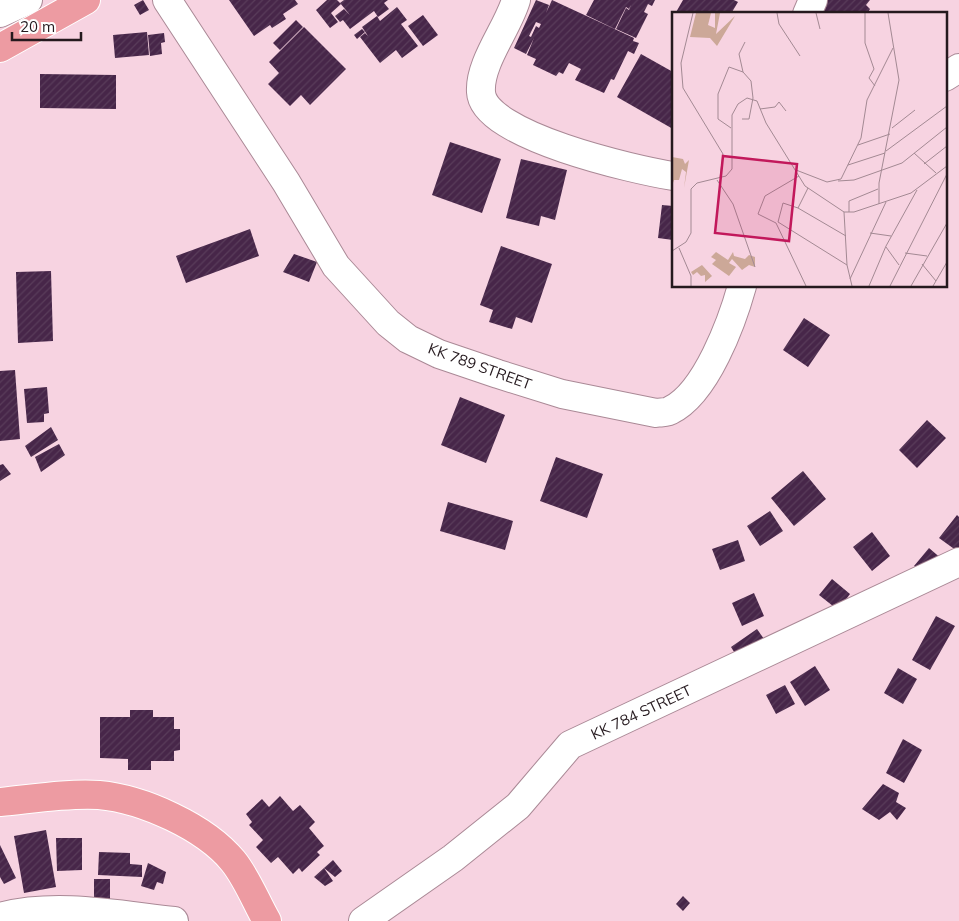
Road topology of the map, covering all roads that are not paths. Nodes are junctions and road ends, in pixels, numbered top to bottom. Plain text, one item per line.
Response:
1 (28, 0) edge
2 (167, 0) edge
3 (516, 0) edge
4 (813, 0) edge
5 (73, 2) edge
6 (808, 12) edge
7 (0, 13) edge
8 (0, 48) edge
9 (959, 68) edge
10 (946, 76) edge
11 (672, 176) edge
12 (741, 288) edge
13 (959, 562) edge
14 (0, 802) edge
15 (0, 916) edge
16 (174, 921) edge
17 (267, 921) edge
18 (363, 921) edge

1 - 7 street
2 - 12 street, KK 789 STREET
3 - 11 street
4 - 6 street
5 - 8 main road
9 - 10 street
13 - 18 street, KK 784 STREET
14 - 17 main road
15 - 16 street

